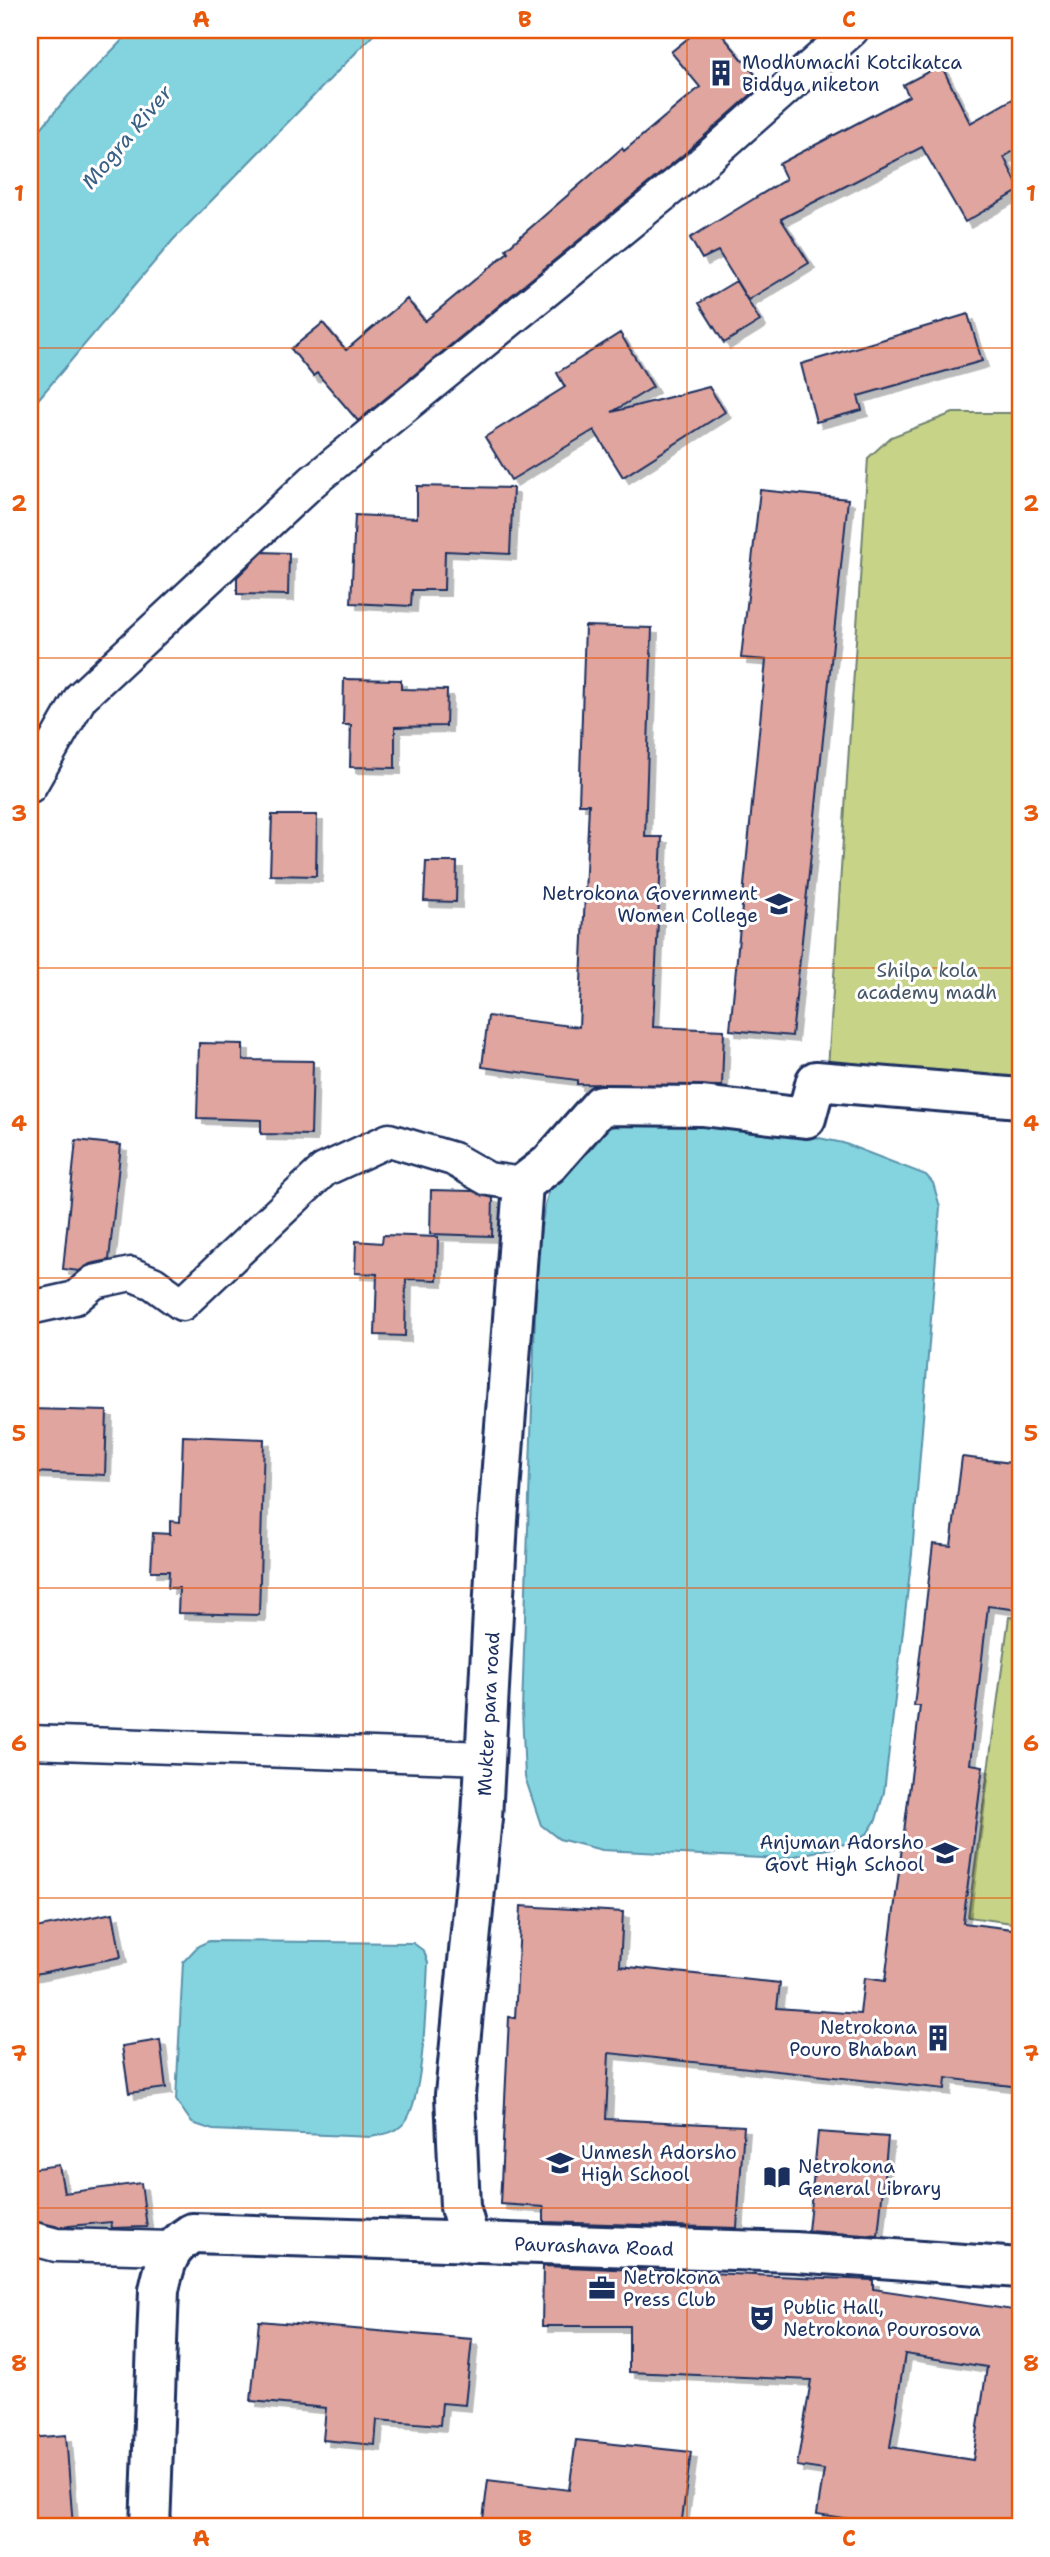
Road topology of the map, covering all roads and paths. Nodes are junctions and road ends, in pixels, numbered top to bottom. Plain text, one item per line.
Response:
1 (852, 30) edge
2 (30, 786) edge
3 (1020, 1098) edge
4 (523, 1184) junction
5 (30, 1308) edge
6 (30, 1742) edge
7 (486, 1758) junction
8 (30, 2238) edge
9 (470, 2242) junction
10 (172, 2248) junction
11 (1020, 2267) edge
12 (150, 2527) edge

1 - 2 street
3 - 4 street
4 - 5 street
4 - 7 street, Mukter para road
6 - 7 street
7 - 9 street, Mukter para road
8 - 10 street, Paurashava Road
9 - 10 street, Paurashava Road
9 - 11 street, Paurashava Road
10 - 12 street

